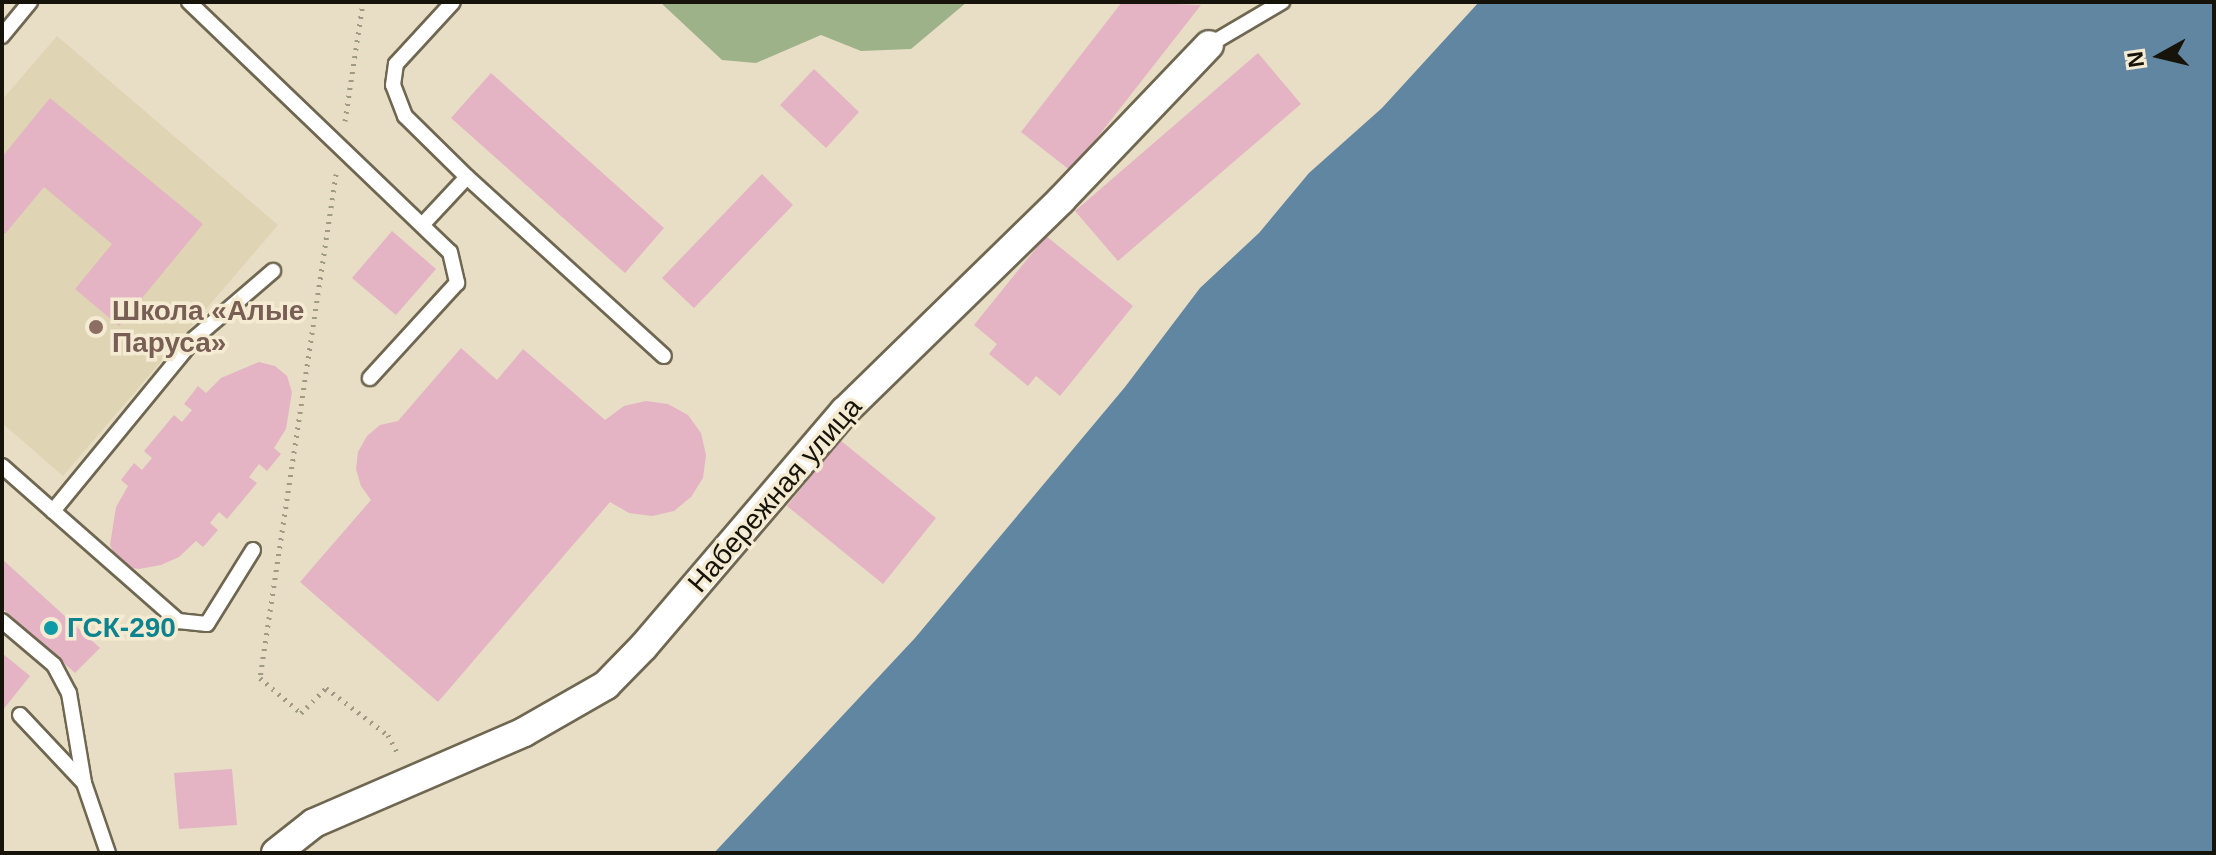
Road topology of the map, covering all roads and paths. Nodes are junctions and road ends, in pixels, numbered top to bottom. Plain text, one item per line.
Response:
1 (30, 2) edge
2 (189, 2) edge
3 (363, 2) edge
4 (453, 2) edge
5 (1282, 2) edge
6 (2, 36) edge
7 (1209, 45) joint
8 (341, 145) junction
9 (467, 177) junction
10 (423, 224) junction
11 (273, 271) dead end
12 (664, 356) dead end
13 (370, 378) dead end
14 (2, 466) edge
15 (53, 511) junction
16 (253, 550) dead end
17 (2, 621) edge
18 (20, 715) dead end
19 (388, 735) dead end
20 (84, 783) junction
21 (108, 853) edge
22 (276, 853) edge

1 - 6 lane
2 - 8 lane
3 - 8 path
4 - 9 lane
5 - 7 lane
7 - 22 street, Набережная улица
8 - 10 lane
8 - 19 path
9 - 10 lane
9 - 12 lane
10 - 13 lane
11 - 15 lane
14 - 15 lane
15 - 16 lane
17 - 20 lane
18 - 20 lane
20 - 21 lane

